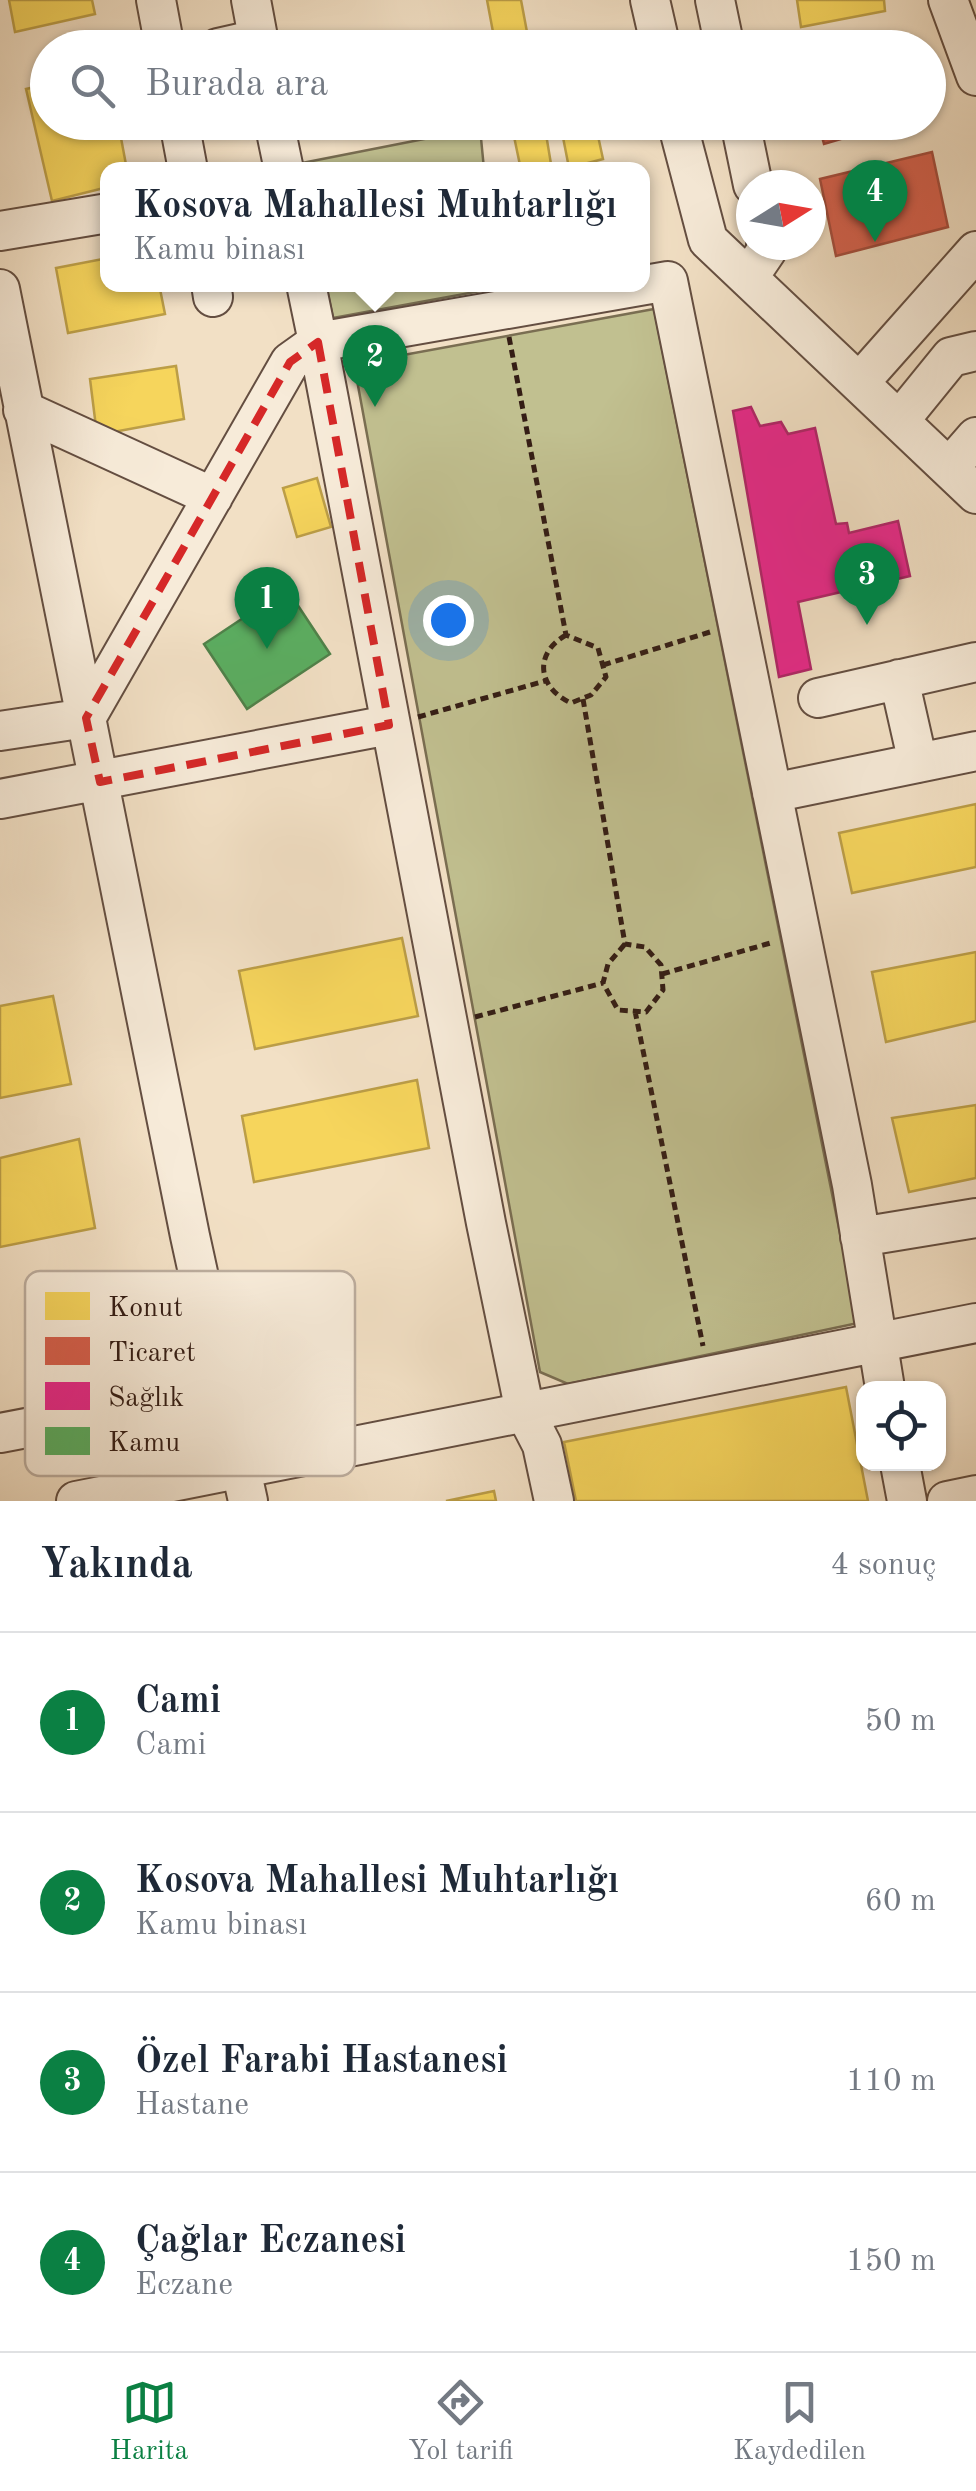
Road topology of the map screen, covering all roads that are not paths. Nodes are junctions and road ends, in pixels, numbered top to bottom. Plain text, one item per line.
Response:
1 (156, 0) edge
2 (250, 0) edge
3 (650, 0) edge
4 (715, 0) edge
5 (948, 0) edge
6 (162, 30) edge
7 (256, 30) edge
8 (657, 30) edge
9 (721, 30) edge
10 (974, 65) edge
11 (682, 140) edge
12 (744, 140) edge
13 (750, 170) edge
14 (100, 215) edge
15 (0, 231) edge
16 (708, 240) junction
17 (976, 251) edge
18 (760, 260) edge
19 (748, 278) junction
20 (668, 280) junction
21 (650, 283) edge
22 (0, 289) edge
23 (308, 292) edge
24 (602, 292) edge
25 (318, 342) junction
26 (976, 351) edge
27 (859, 383) junction
28 (23, 410) junction
29 (899, 421) junction
30 (976, 436) edge
31 (962, 481) edge
32 (213, 497) junction
33 (976, 662) edge
34 (899, 679) junction
35 (818, 698) dead end
36 (86, 718) junction
37 (389, 725) junction
38 (0, 731) edge
39 (976, 751) edge
40 (918, 763) junction
41 (100, 782) junction
42 (772, 793) junction
43 (0, 799) edge
44 (976, 1218) edge
45 (860, 1237) junction
46 (198, 1271) edge
47 (976, 1323) edge
48 (877, 1342) junction
49 (884, 1381) edge
50 (525, 1412) junction
51 (25, 1428) edge
52 (0, 1433) edge
53 (355, 1456) edge
54 (901, 1471) edge
55 (276, 1476) edge
56 (245, 1484) edge
57 (976, 1495) edge
58 (76, 1501) edge
59 (554, 1501) edge
60 (907, 1501) edge
61 (947, 1501) edge

1 - 6 street
2 - 7 street
3 - 8 street
4 - 9 street
5 - 10 street
11 - 16 street
12 - 13 street
14 - 15 street
16 - 19 street
16 - 20 street
17 - 27 street
18 - 19 street
19 - 27 street
20 - 21 street
20 - 42 street
22 - 28 street
23 - 25 street
24 - 25 street
25 - 32 street
25 - 37 street
26 - 29 street
27 - 29 street
28 - 32 street
28 - 36 street
29 - 31 street
30 - 31 street
32 - 36 street
33 - 34 street
34 - 35 street
34 - 40 street
36 - 38 street
36 - 41 street
37 - 41 street
37 - 50 street
39 - 40 street
40 - 42 street
41 - 43 street
41 - 46 street
42 - 45 street
44 - 45 street
45 - 48 street
47 - 48 street
48 - 49 street
48 - 50 street
50 - 53 street
50 - 59 street
51 - 52 street
54 - 60 street
55 - 56 street
56 - 58 street
57 - 61 street

